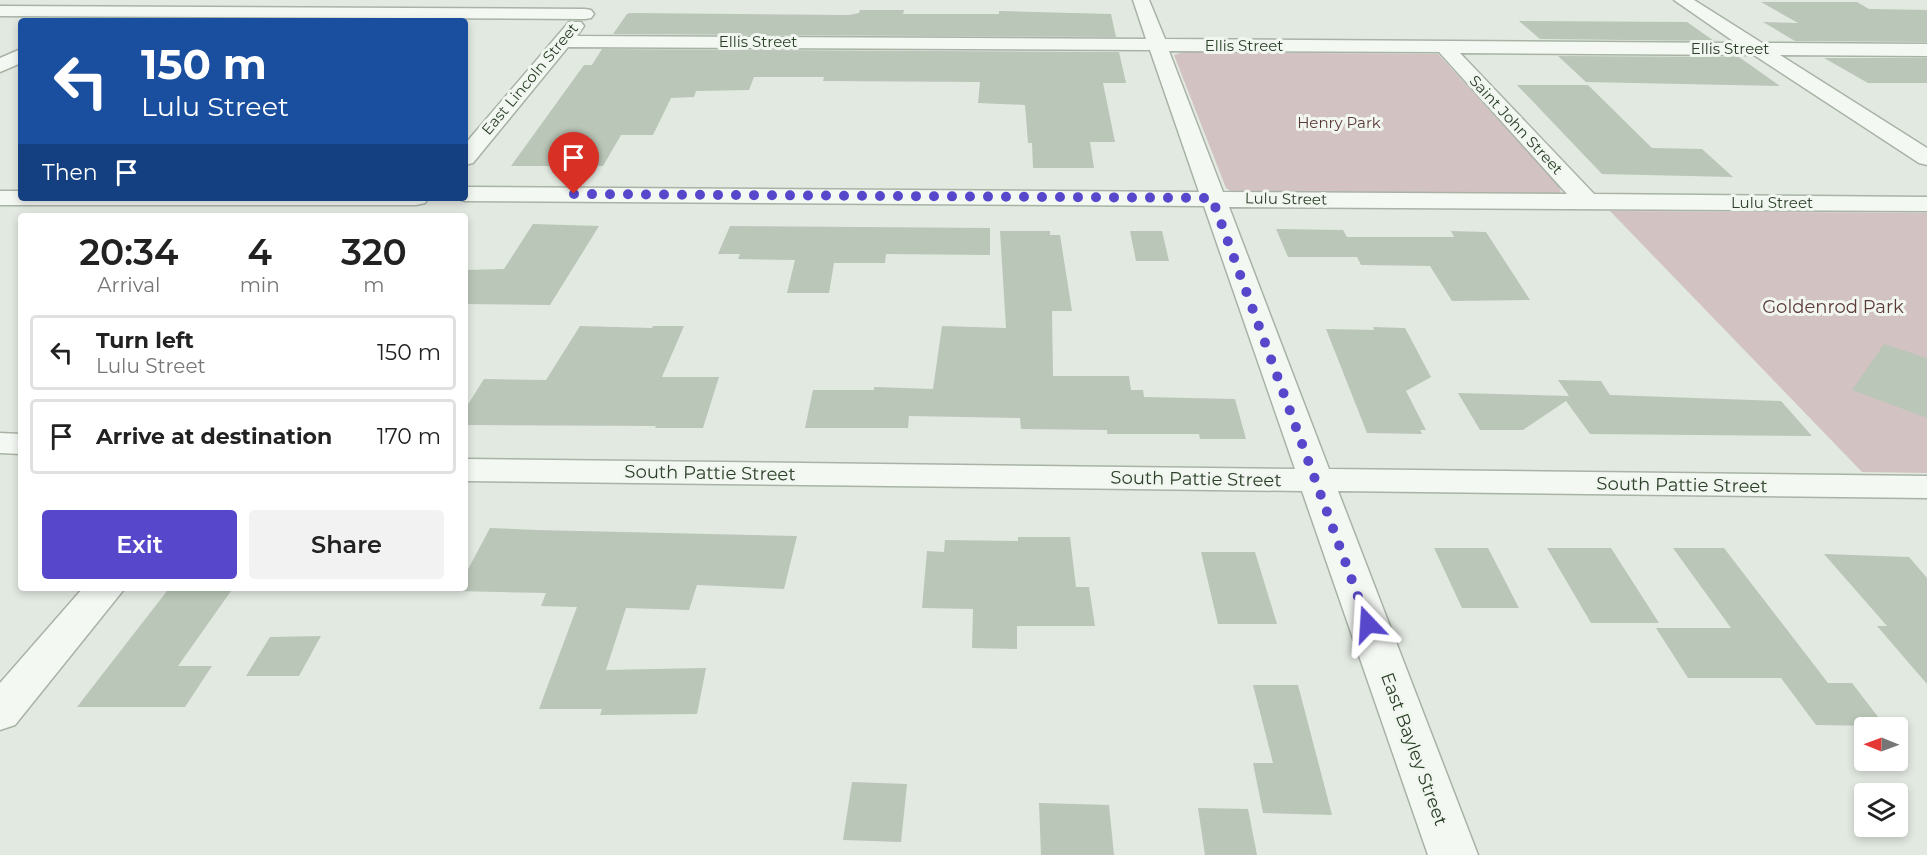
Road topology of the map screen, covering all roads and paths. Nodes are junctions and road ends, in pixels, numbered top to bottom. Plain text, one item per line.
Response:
1 (124, 0) edge
2 (1141, 0) edge
3 (1682, 0) edge
4 (590, 7) edge
5 (0, 11) edge
6 (103, 11) junction
7 (304, 17) edge
8 (90, 18) edge
9 (562, 41) junction
10 (1156, 45) junction
11 (1444, 47) junction
12 (1757, 49) junction
13 (1927, 50) edge
14 (18, 57) edge
15 (0, 66) edge
16 (468, 154) edge
17 (1927, 158) edge
18 (468, 194) edge
19 (0, 198) edge
20 (18, 198) edge
21 (1212, 198) junction
22 (430, 201) edge
23 (1588, 202) junction
24 (1927, 204) edge
25 (420, 213) edge
26 (0, 443) edge
27 (18, 444) edge
28 (468, 470) edge
29 (1315, 481) junction
30 (1927, 487) edge
31 (102, 591) edge
32 (0, 713) edge
33 (1454, 855) edge

1 - 6 street
2 - 10 street, East Bayley Street
3 - 12 street
4 - 7 street
4 - 9 street, East Lincoln Street
5 - 6 street
6 - 7 street
6 - 8 street
9 - 10 street, Ellis Street
9 - 16 street, East Lincoln Street
10 - 11 street, Ellis Street
10 - 21 street, East Bayley Street
11 - 12 street, Ellis Street
11 - 23 street, Saint John Street
12 - 13 street, Ellis Street
12 - 17 street
14 - 15 street
18 - 21 street, Lulu Street
19 - 20 street
21 - 23 street, Lulu Street
21 - 29 street, East Bayley Street
22 - 25 street
23 - 24 street, Lulu Street
26 - 27 street
28 - 29 street, South Pattie Street
29 - 30 street, South Pattie Street
29 - 33 street, East Bayley Street
31 - 32 street

